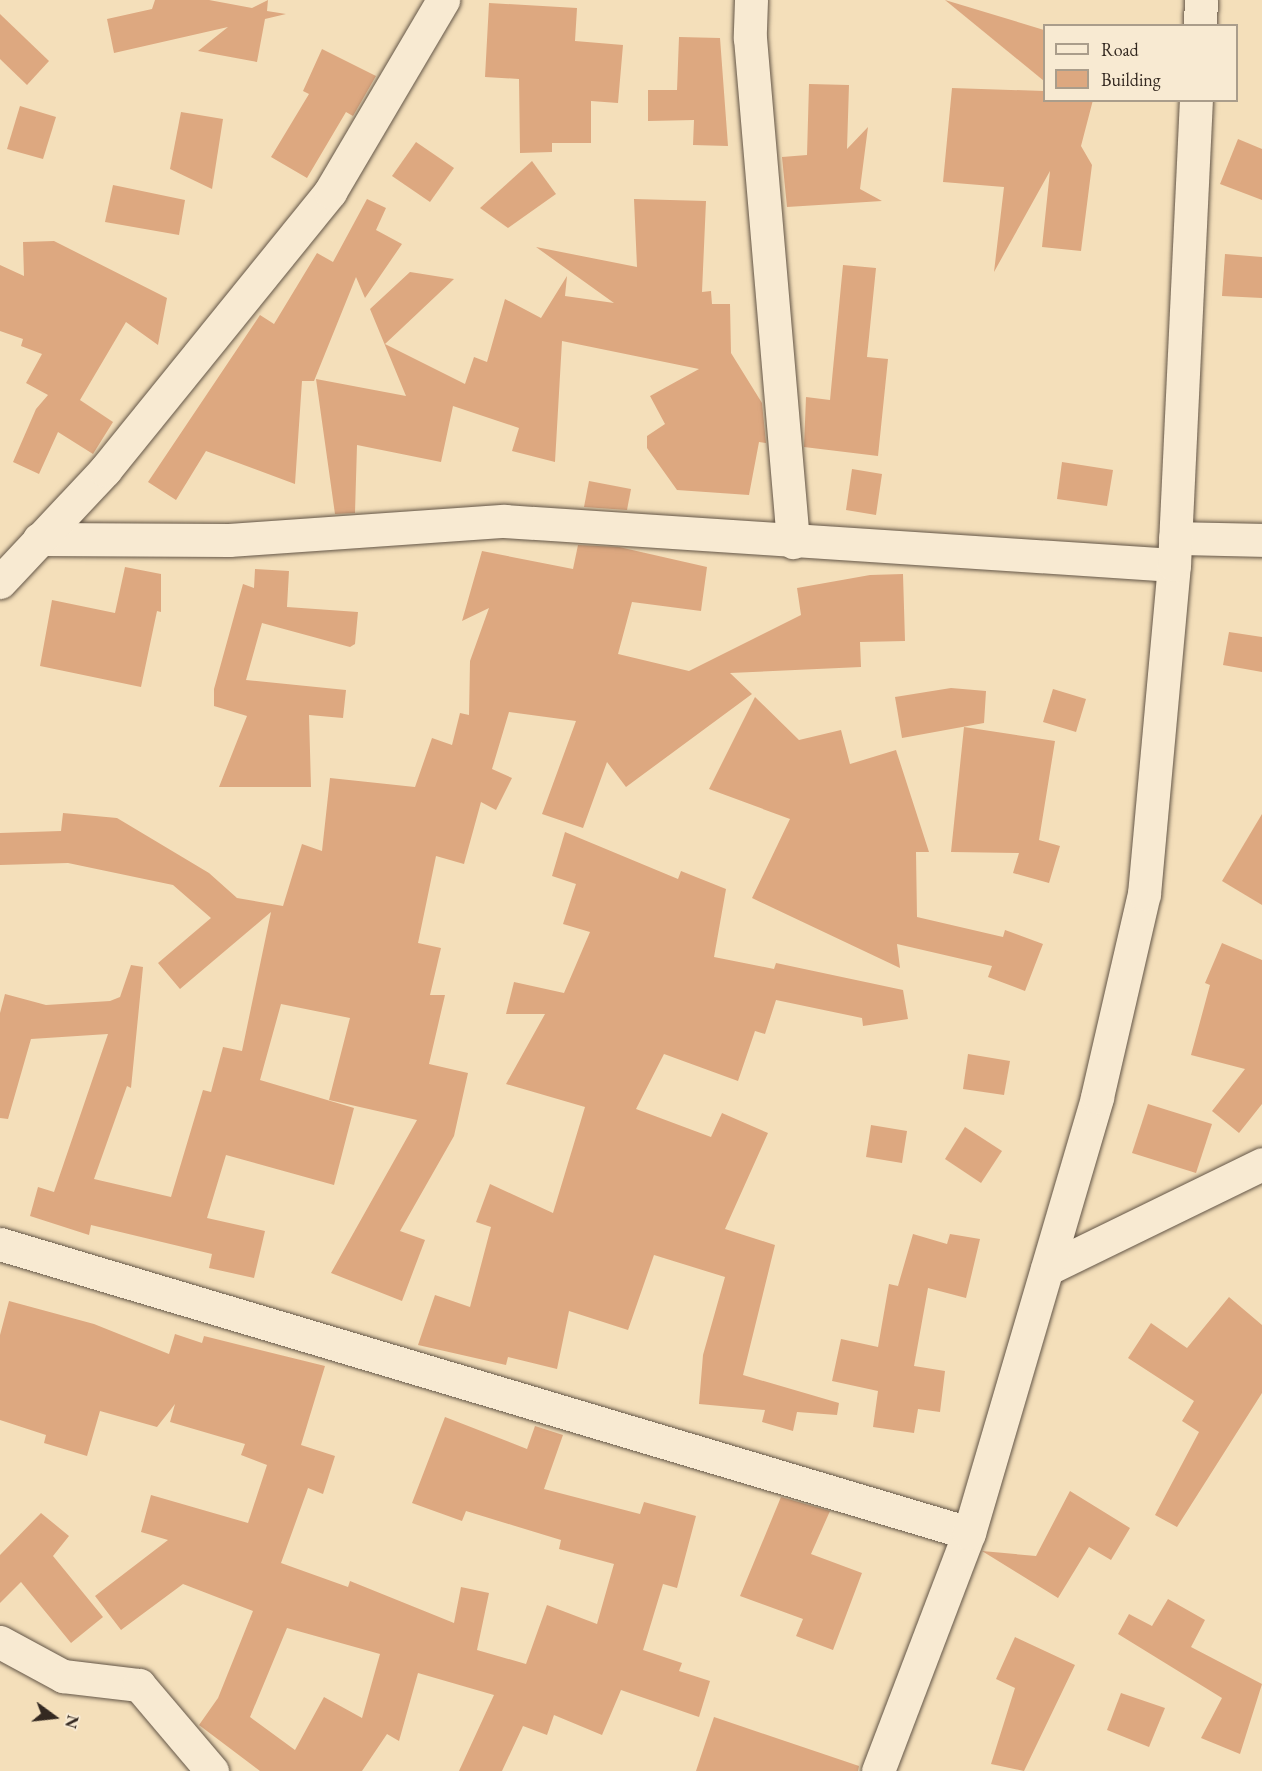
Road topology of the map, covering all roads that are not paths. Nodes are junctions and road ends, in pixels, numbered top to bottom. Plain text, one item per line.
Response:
1 (443, 0) edge
2 (751, 0) edge
3 (1201, 0) edge
4 (1200, 24) edge
5 (1196, 102) edge
6 (1262, 540) edge
7 (792, 542) junction
8 (1175, 551) junction
9 (14, 560) edge
10 (1262, 1164) edge
11 (0, 1244) edge
12 (1047, 1269) junction
13 (969, 1533) junction
14 (0, 1642) edge
15 (212, 1771) edge
16 (878, 1771) edge

1 - 9 street
2 - 7 street
3 - 4 street
5 - 8 street
6 - 8 street
7 - 8 street
7 - 9 street
8 - 12 street
10 - 12 street
11 - 13 street
12 - 13 street
13 - 16 street
14 - 15 street

